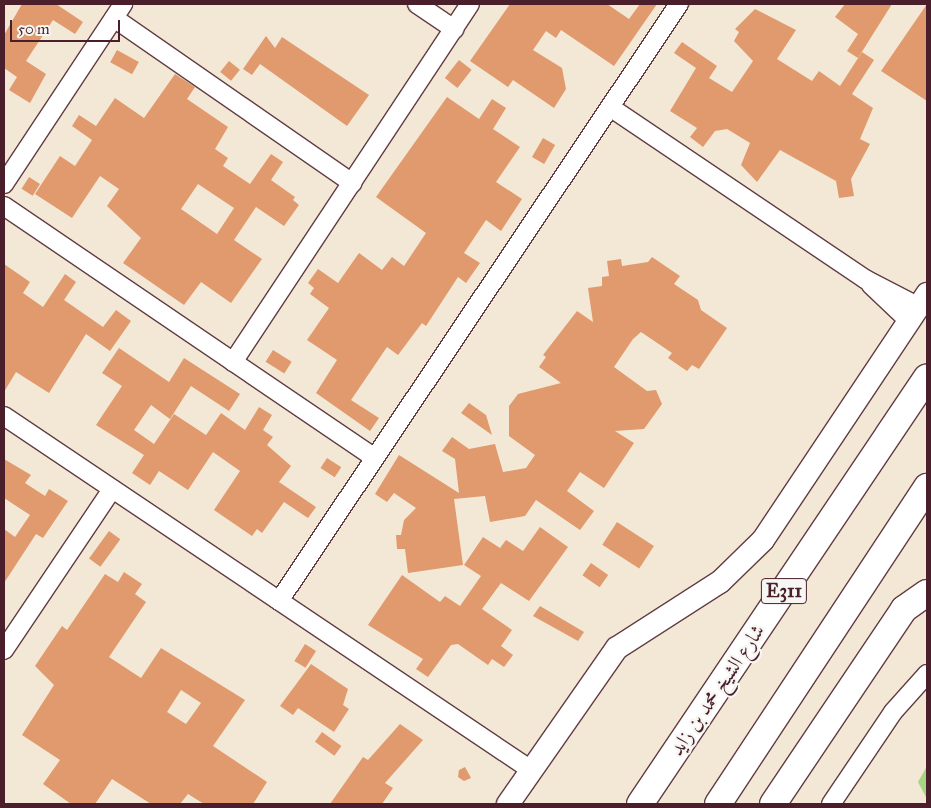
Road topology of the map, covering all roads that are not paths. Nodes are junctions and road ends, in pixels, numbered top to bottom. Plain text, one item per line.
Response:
1 (417, 4) edge
2 (470, 4) edge
3 (679, 4) edge
4 (119, 11) edge
5 (454, 28) junction
6 (610, 107) junction
7 (352, 183) junction
8 (4, 184) edge
9 (4, 206) edge
10 (918, 307) edge
11 (233, 362) junction
12 (927, 377) edge
13 (4, 416) edge
14 (375, 458) junction
15 (927, 487) edge
16 (112, 490) junction
17 (927, 593) edge
18 (279, 601) junction
19 (4, 650) edge
20 (927, 674) edge
21 (531, 770) junction
22 (508, 804) edge
23 (640, 804) edge
24 (718, 804) edge
25 (774, 804) edge
26 (831, 804) edge

1 - 5 street
2 - 5 street
3 - 6 street
4 - 7 street
4 - 8 street
5 - 7 street
6 - 10 street
6 - 14 street
7 - 11 street
9 - 11 street
10 - 21 main road
11 - 14 street
12 - 23 highway, شارع الشيخ محمد بن زايد / E311
13 - 16 street
14 - 18 street
15 - 24 highway
16 - 18 street
16 - 19 street
17 - 25 highway
18 - 21 street
20 - 26 street
21 - 22 main road

